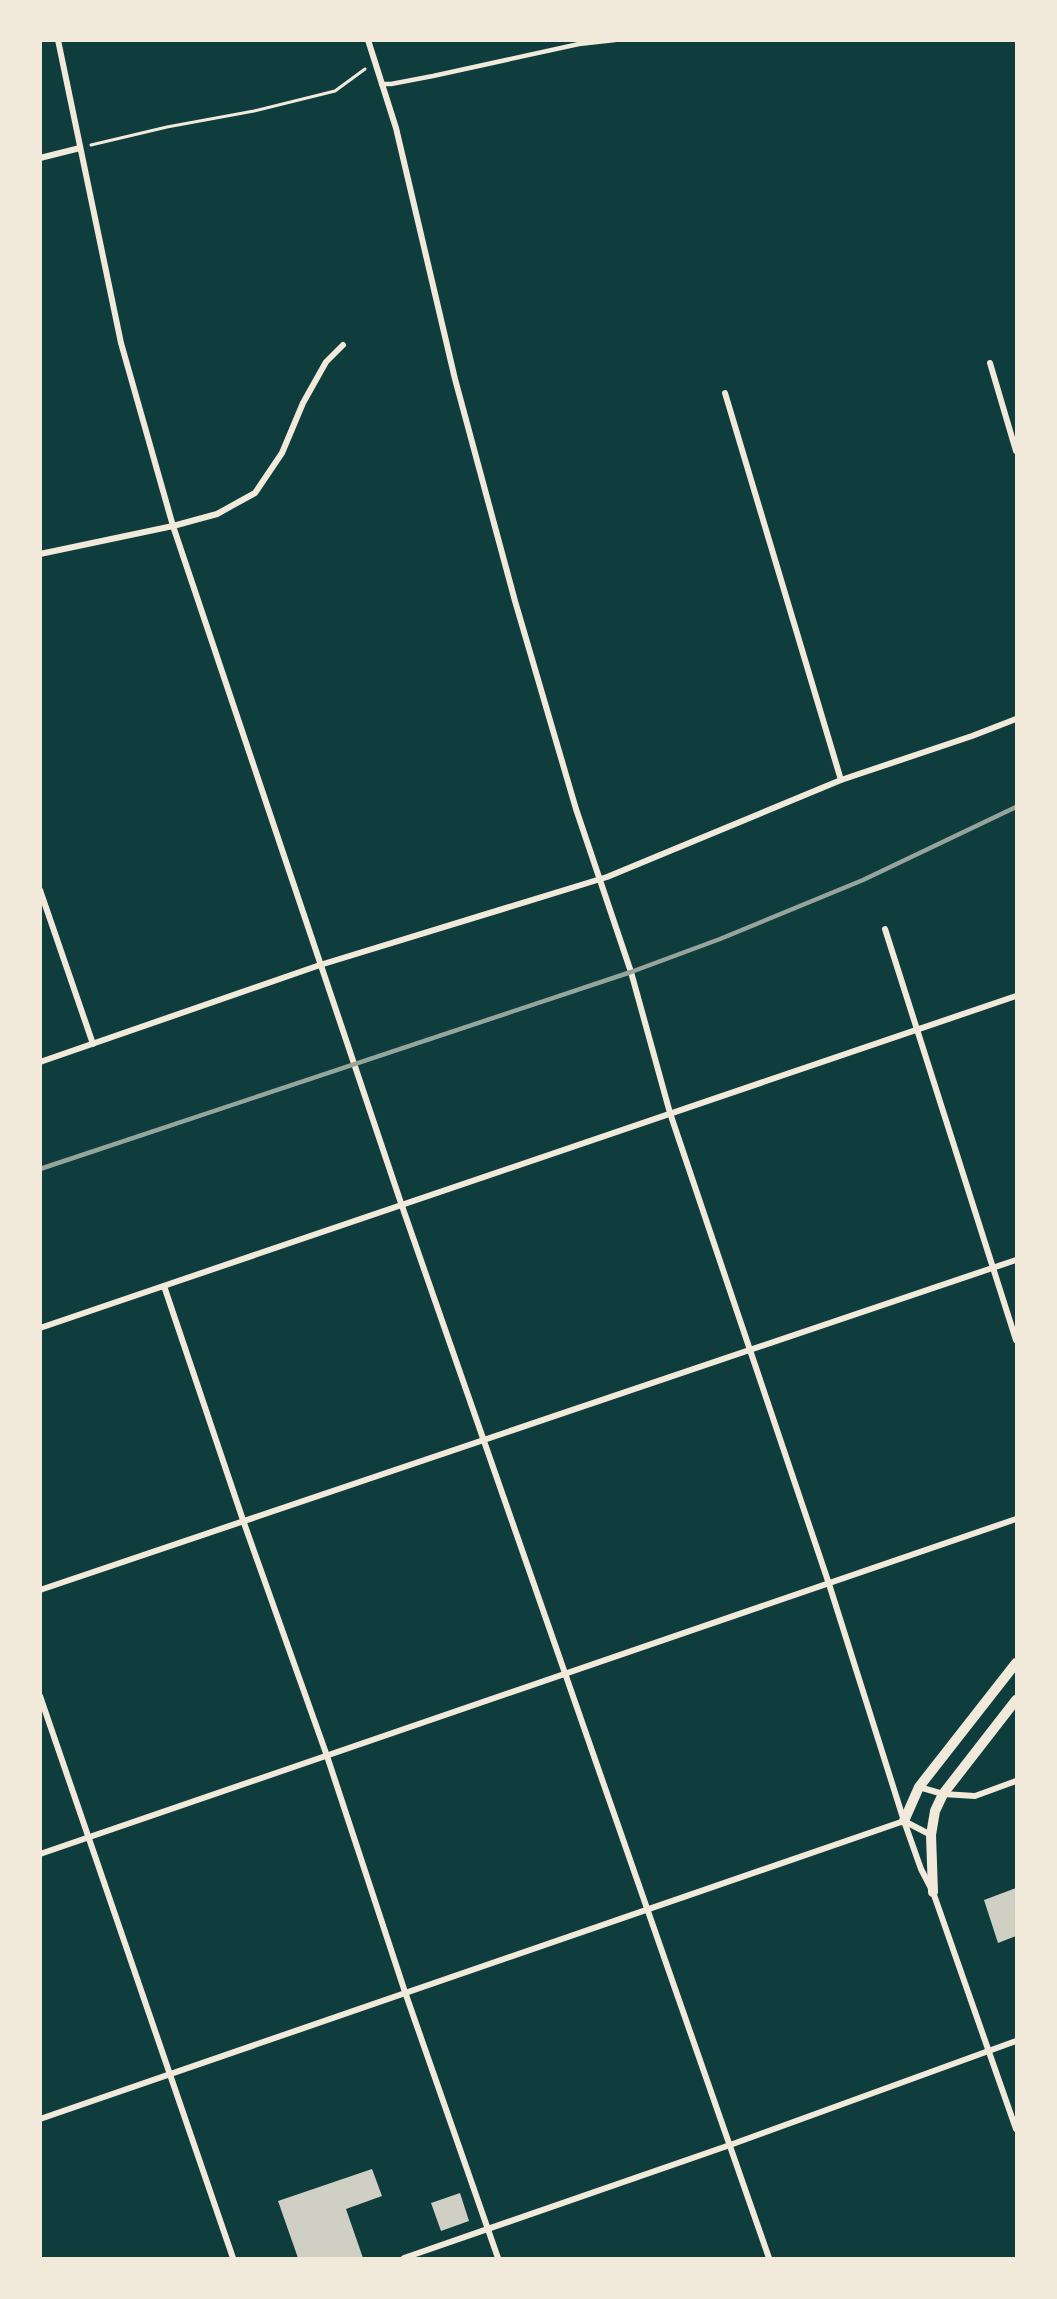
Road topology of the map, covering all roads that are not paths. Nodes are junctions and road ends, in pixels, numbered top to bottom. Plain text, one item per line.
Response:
1 (58, 40) edge
2 (368, 40) edge
3 (615, 40) edge
4 (381, 84) junction
5 (81, 148) junction
6 (40, 158) edge
7 (344, 345) dead end
8 (990, 363) dead end
9 (725, 393) dead end
10 (1017, 451) edge
11 (173, 526) junction
12 (40, 554) edge
13 (1017, 719) edge
14 (841, 780) junction
15 (599, 879) junction
16 (40, 890) edge
17 (885, 929) dead end
18 (320, 965) junction
19 (1017, 996) edge
20 (918, 1029) junction
21 (93, 1044) junction
22 (40, 1062) edge
23 (670, 1113) junction
24 (402, 1206) junction
25 (1017, 1260) edge
26 (993, 1268) junction
27 (164, 1286) junction
28 (40, 1328) edge
29 (1017, 1340) edge
30 (750, 1349) junction
31 (483, 1441) junction
32 (1017, 1519) edge
33 (244, 1523) junction
34 (829, 1584) junction
35 (40, 1590) edge
36 (1017, 1663) edge
37 (565, 1675) junction
38 (40, 1696) edge
39 (1017, 1700) edge
40 (327, 1756) junction
41 (1017, 1781) edge
42 (919, 1787) junction
43 (943, 1794) junction
44 (904, 1821) junction
45 (932, 1835) junction
46 (90, 1837) junction
47 (40, 1854) edge
48 (933, 1892) junction
49 (646, 1908) junction
50 (405, 1992) junction
51 (1017, 2041) edge
52 (990, 2049) junction
53 (169, 2074) junction
54 (40, 2119) edge
55 (1017, 2130) edge
56 (730, 2145) junction
57 (488, 2229) junction
58 (233, 2259) edge
59 (404, 2259) edge
60 (498, 2259) edge
61 (769, 2259) edge

1 - 5 street
2 - 4 street
3 - 4 lane
4 - 15 street
5 - 6 street
5 - 11 street
7 - 11 street
8 - 10 street
9 - 14 street
11 - 12 street
11 - 18 street
13 - 14 street
14 - 15 street
15 - 18 street
15 - 23 street
16 - 21 street
17 - 20 street
18 - 21 street
18 - 24 street
19 - 20 street
20 - 23 street
20 - 26 street
21 - 22 street
23 - 24 street
23 - 30 street
24 - 27 street
24 - 31 street
25 - 26 street
26 - 29 street
26 - 30 street
27 - 28 street
27 - 33 street
30 - 31 street
30 - 34 street
31 - 33 street
31 - 37 street
32 - 34 street
33 - 35 street
33 - 40 street
34 - 37 street
34 - 44 street
36 - 42 street
37 - 40 street
37 - 49 street
38 - 46 street
39 - 43 street
40 - 46 street
40 - 50 street
41 - 43 street
42 - 43 street
42 - 44 street
43 - 45 street
44 - 45 street
44 - 48 street
44 - 49 street
45 - 48 street
46 - 47 street
46 - 53 street
48 - 52 street
49 - 50 street
49 - 56 street
50 - 53 street
50 - 57 street
51 - 52 street
52 - 55 street
52 - 56 street
53 - 54 street
53 - 58 street
56 - 57 street
56 - 61 street
57 - 59 street
57 - 60 street

